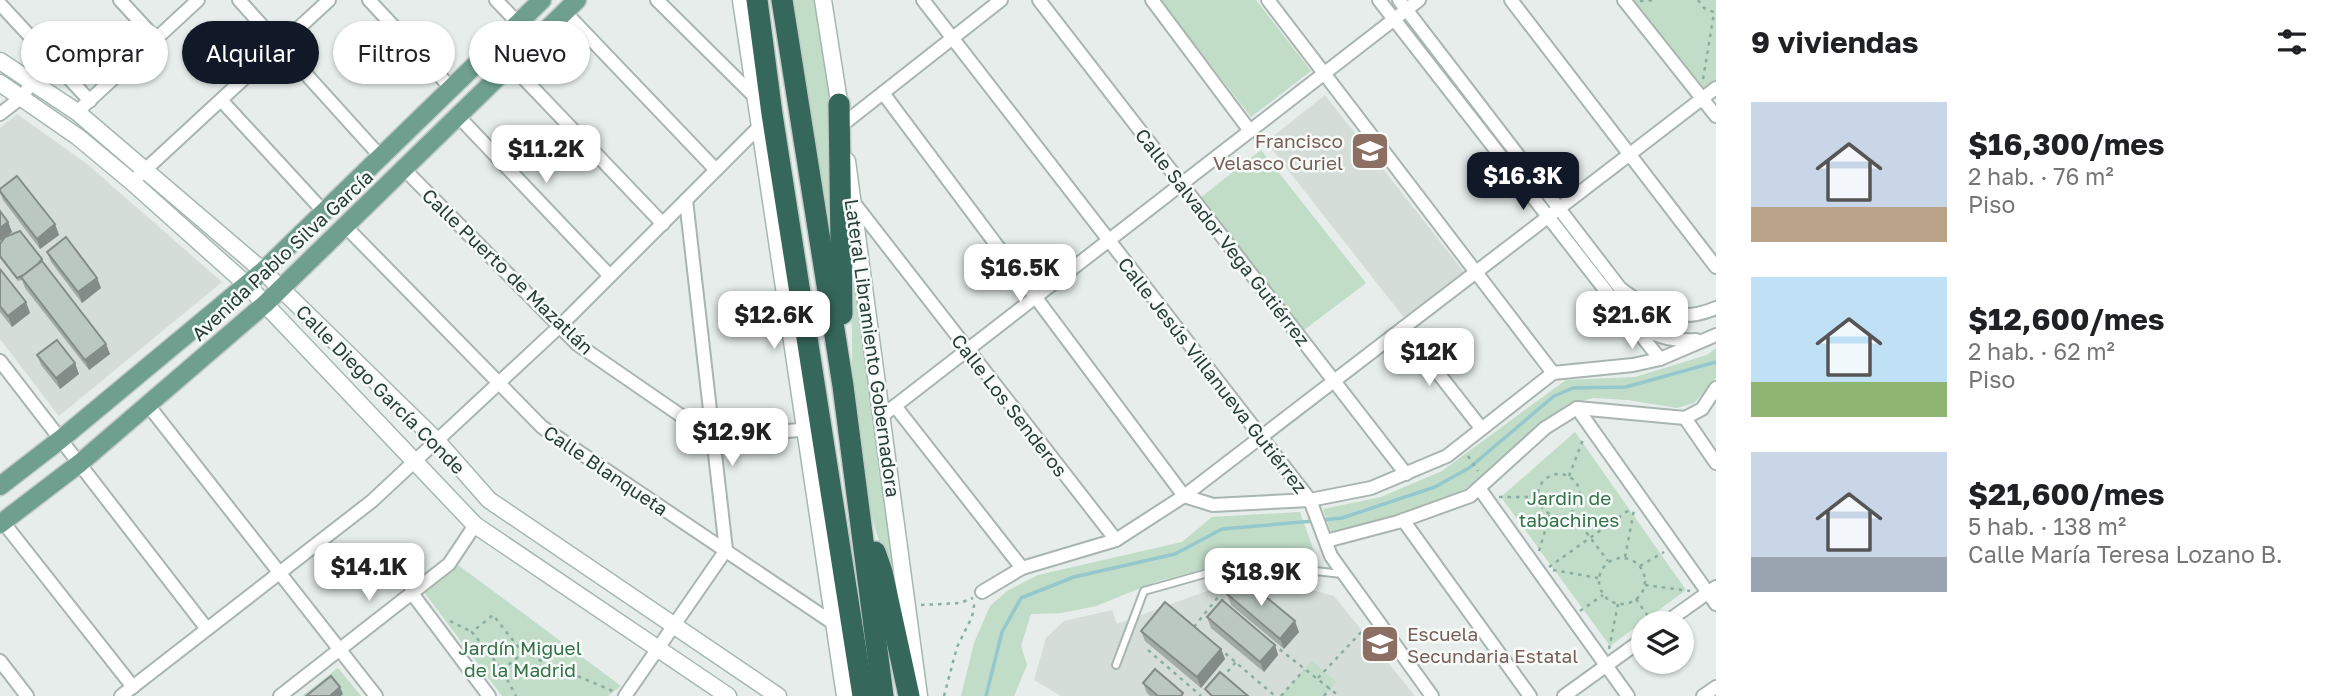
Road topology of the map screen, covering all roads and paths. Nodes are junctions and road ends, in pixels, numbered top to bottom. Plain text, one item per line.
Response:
1 (120, 0) edge
2 (198, 0) edge
3 (239, 0) edge
4 (329, 0) edge
5 (369, 0) edge
6 (496, 0) edge
7 (542, 0) edge
8 (657, 0) edge
9 (741, 0) edge
10 (757, 0) edge
11 (782, 0) edge
12 (823, 0) edge
13 (923, 0) edge
14 (1001, 0) edge
15 (1039, 0) edge
16 (1152, 0) edge
17 (1269, 0) edge
18 (1378, 0) edge
19 (1419, 0) edge
20 (1511, 0) edge
21 (1624, 0) edge
22 (1654, 0) edge
23 (1698, 0) edge
24 (1636, 1) edge
25 (0, 4) edge
26 (1402, 5) edge
27 (571, 6) edge
28 (1715, 13) edge
29 (1394, 20) junction
30 (139, 21) edge
31 (258, 21) edge
32 (306, 21) edge
33 (516, 21) edge
34 (520, 21) edge
35 (556, 21) edge
36 (168, 28) edge
37 (952, 38) junction
38 (0, 61) edge
39 (469, 71) edge
40 (1324, 73) junction
41 (21, 75) edge
42 (0, 83) edge
43 (31, 84) edge
44 (35, 84) edge
45 (108, 84) edge
46 (237, 84) edge
47 (315, 84) edge
48 (491, 84) edge
49 (529, 84) edge
50 (451, 88) junction
51 (1716, 88) edge
52 (1702, 92) junction
53 (883, 93) junction
54 (22, 97) junction
55 (757, 98) junction
56 (220, 100) junction
57 (90, 101) junction
58 (77, 112) junction
59 (0, 114) edge
60 (841, 114) junction
61 (458, 116) junction
62 (1716, 116) edge
63 (761, 126) junction
64 (1250, 131) junction
65 (1629, 154) junction
66 (380, 156) junction
67 (146, 169) junction
68 (404, 169) junction
69 (716, 170) junction
70 (132, 182) junction
71 (1182, 184) junction
72 (686, 200) junction
73 (854, 203) junction
74 (1559, 208) junction
75 (324, 212) junction
76 (1548, 217) junction
77 (663, 224) junction
78 (345, 226) junction
79 (1109, 240) junction
80 (1716, 267) edge
81 (263, 271) junction
82 (1476, 272) junction
83 (610, 276) junction
84 (246, 284) junction
85 (281, 289) junction
86 (1035, 297) junction
87 (265, 304) junction
88 (1716, 308) edge
89 (1630, 323) junction
90 (560, 326) junction
91 (1403, 328) junction
92 (1714, 337) edge
93 (968, 349) junction
94 (1660, 359) junction
95 (0, 361) edge
96 (1553, 373) junction
97 (1334, 380) junction
98 (499, 383) junction
99 (843, 386) junction
100 (1716, 388) edge
101 (148, 405) junction
102 (895, 406) junction
103 (1577, 408) junction
104 (882, 416) junction
105 (1685, 418) junction
106 (1481, 428) junction
107 (812, 429) junction
108 (1584, 436) dead end
109 (712, 437) junction
110 (1261, 437) junction
111 (61, 439) junction
112 (437, 441) junction
113 (1469, 458) dead end
114 (415, 462) junction
115 (80, 463) junction
116 (1716, 463) edge
117 (1478, 472) dead end
118 (1406, 474) junction
119 (1569, 476) junction
120 (0, 486) edge
121 (1479, 488) junction
122 (1184, 496) junction
123 (1538, 496) junction
124 (1494, 497) dead end
125 (858, 505) junction
126 (1312, 505) junction
127 (1571, 512) junction
128 (1550, 514) junction
129 (1404, 520) junction
130 (1, 523) edge
131 (475, 525) junction
132 (1590, 537) junction
133 (1116, 540) junction
134 (1325, 541) junction
135 (726, 550) junction
136 (1667, 550) dead end
137 (1537, 556) dead end
138 (1625, 558) junction
139 (1608, 562) junction
140 (1640, 566) junction
141 (1022, 568) junction
142 (280, 573) junction
143 (1345, 575) junction
144 (1598, 579) junction
145 (1645, 585) junction
146 (1706, 590) edge
147 (411, 592) junction
148 (982, 592) dead end
149 (1603, 595) junction
150 (1636, 599) junction
151 (1618, 604) junction
152 (1716, 604) edge
153 (1228, 605) edge
154 (906, 606) junction
155 (1174, 610) edge
156 (1644, 611) edge
157 (1680, 611) edge
158 (1577, 613) dead end
159 (1375, 617) junction
160 (833, 623) junction
161 (674, 625) junction
162 (207, 629) junction
163 (1266, 638) edge
164 (1215, 645) edge
165 (1631, 646) edge
166 (339, 648) junction
167 (658, 649) junction
168 (1148, 650) edge
169 (523, 653) junction
170 (0, 661) edge
171 (1607, 661) junction
172 (1236, 662) junction
173 (1116, 665) dead end
174 (502, 670) junction
175 (1171, 670) junction
176 (1304, 670) junction
177 (1167, 676) edge
178 (1221, 679) edge
179 (1317, 679) junction
180 (133, 687) junction
181 (1716, 687) edge
182 (1330, 688) junction
183 (1272, 695) edge
184 (27, 696) edge
185 (121, 696) edge
186 (280, 696) edge
187 (376, 696) edge
188 (489, 696) edge
189 (516, 696) edge
190 (625, 696) edge
191 (728, 696) edge
192 (778, 696) edge
193 (845, 696) edge
194 (863, 696) edge
195 (883, 696) edge
196 (909, 696) edge
197 (919, 696) edge
198 (944, 696) edge
199 (1201, 696) edge
200 (1281, 696) edge
201 (1324, 696) edge
202 (1339, 696) edge
203 (1432, 696) edge
204 (1530, 696) edge
205 (1564, 696) edge
206 (1628, 696) edge
207 (1703, 696) edge

1 - 30 street
2 - 36 street
3 - 31 street
4 - 32 street
5 - 50 street
6 - 33 street
7 - 34 main road, Avenida Pablo Silva García
8 - 55 street
9 - 55 street
10 - 107 highway
11 - 99 highway
12 - 60 street, Lateral Libramiento Gobernadora
13 - 37 street, Calle Jesús Villanueva Gutiérrez
14 - 37 street
15 - 71 street, Calle Salvador Vega Gutiérrez
16 - 64 street
17 - 40 street
18 - 29 street
19 - 26 street
20 - 65 street
21 - 52 street
22 - 24 path
23 - 28 path
25 - 57 street
26 - 29 street
26 - 74 street
27 - 35 main road, Avenida Pablo Silva García
27 - 69 street
28 - 52 path
29 - 40 street
29 - 76 street
37 - 53 street
37 - 79 street, Calle Jesús Villanueva Gutiérrez
38 - 41 street, Calle Diego García Conde
39 - 50 main road, Avenida Pablo Silva García
40 - 64 street
40 - 82 street
42 - 54 street, Calle Diego García Conde
43 - 54 street
44 - 58 street, Calle Diego García Conde
45 - 57 street
46 - 56 street
47 - 66 street
48 - 61 main road, Avenida Pablo Silva García
49 - 77 street
50 - 66 main road, Avenida Pablo Silva García
51 - 52 street
52 - 62 street
52 - 65 street
53 - 60 street
53 - 86 street
54 - 59 street
54 - 70 street, Calle Diego García Conde
55 - 63 street
56 - 67 street
56 - 75 street
57 - 58 street
58 - 67 street, Calle Diego García Conde
60 - 73 street, Lateral Libramiento Gobernadora
60 - 99 highway
61 - 68 main road, Avenida Pablo Silva García
61 - 83 street
63 - 69 street
63 - 107 street
64 - 71 street
65 - 74 street
65 - 80 street
66 - 75 main road, Avenida Pablo Silva García
67 - 70 street
67 - 81 street, Calle Diego García Conde
68 - 78 main road, Avenida Pablo Silva García
68 - 90 street, Calle Puerto de Mazatlán
69 - 72 street
70 - 84 street, Calle Diego García Conde
71 - 79 street
71 - 97 street, Calle Salvador Vega Gutiérrez
72 - 77 street
72 - 109 street
73 - 93 street, Calle Los Senderos
73 - 104 street, Lateral Libramiento Gobernadora
74 - 76 street
74 - 88 street
75 - 81 main road, Avenida Pablo Silva García
76 - 82 street
76 - 89 street
77 - 83 street
78 - 85 main road, Avenida Pablo Silva García
78 - 98 street, Calle Blanqueta
79 - 86 street
79 - 110 street, Calle Jesús Villanueva Gutiérrez
81 - 84 main road, Avenida Pablo Silva García
81 - 85 street, Calle Diego García Conde
82 - 91 street
82 - 96 street
83 - 90 street
84 - 87 street, Calle Diego García Conde
84 - 111 main road, Avenida Pablo Silva García
85 - 87 main road, Avenida Pablo Silva García
85 - 112 street, Calle Diego García Conde
86 - 93 street
86 - 122 street
87 - 101 main road, Avenida Pablo Silva García
87 - 114 street, Calle Diego García Conde
89 - 92 street
89 - 94 street
90 - 98 street
90 - 109 street, Calle Puerto de Mazatlán
91 - 97 street
91 - 106 street
92 - 94 street
93 - 102 street
93 - 133 street, Calle Los Senderos
94 - 96 street
95 - 111 street
96 - 106 street
97 - 110 street
97 - 118 street, Calle Salvador Vega Gutiérrez
98 - 112 street
98 - 135 street, Calle Blanqueta
99 - 125 highway
100 - 105 street
101 - 115 main road, Avenida Pablo Silva García
101 - 142 street
102 - 104 street
102 - 141 street
103 - 105 street
103 - 121 street
103 - 146 street
104 - 154 street, Lateral Libramiento Gobernadora
105 - 116 street
106 - 118 street
107 - 109 street
107 - 160 street
107 - 194 highway
108 - 119 path
109 - 135 street
110 - 122 street
110 - 126 street, Calle Jesús Villanueva Gutiérrez
111 - 115 street
111 - 120 main road, Avenida Pablo Silva García
112 - 114 street
112 - 161 street, Calle Diego García Conde
113 - 117 path
114 - 131 street, Calle Diego García Conde
114 - 142 street
115 - 130 main road, Avenida Pablo Silva García
115 - 162 street
118 - 126 street
119 - 123 path
119 - 127 path
121 - 129 street
121 - 171 street
122 - 126 street
122 - 133 street
123 - 124 path
123 - 128 path
125 - 195 highway
125 - 196 highway
126 - 134 street, Calle Jesús Villanueva Gutiérrez
127 - 128 path
127 - 132 path
128 - 137 path
129 - 134 street
129 - 204 street
130 - 180 street
131 - 147 street
131 - 167 street, Calle Diego García Conde
132 - 138 path
132 - 139 path
132 - 144 path
133 - 141 street
134 - 143 street, Calle Jesús Villanueva Gutiérrez
135 - 160 street, Calle Blanqueta
135 - 161 street
136 - 140 path
138 - 139 path
138 - 140 path
139 - 144 path
140 - 145 path
141 - 148 street
142 - 162 street
142 - 166 street
143 - 159 street, Calle Jesús Villanueva Gutiérrez
143 - 173 lane
144 - 149 path
145 - 146 path
145 - 150 path
146 - 152 street
146 - 157 street
147 - 166 street
147 - 188 street
149 - 151 path
149 - 158 path
150 - 151 path
150 - 156 path
151 - 171 path
153 - 155 path
154 - 197 street, Lateral Libramiento Gobernadora
154 - 198 path
159 - 179 path
159 - 203 street, Calle Jesús Villanueva Gutiérrez
160 - 193 street
161 - 167 street
161 - 192 street, Calle Diego García Conde
162 - 180 street
163 - 176 path
164 - 172 path
165 - 171 street
166 - 186 street
166 - 187 street
167 - 190 street
167 - 191 street, Calle Diego García Conde
168 - 175 path
169 - 174 path
169 - 174 path
169 - 190 path
170 - 184 street
171 - 205 street
171 - 206 street
172 - 178 path
172 - 183 path
174 - 189 path
175 - 177 path
175 - 199 path
176 - 179 path
176 - 200 path
179 - 182 path
180 - 185 street
181 - 207 street
182 - 201 path
182 - 202 path

